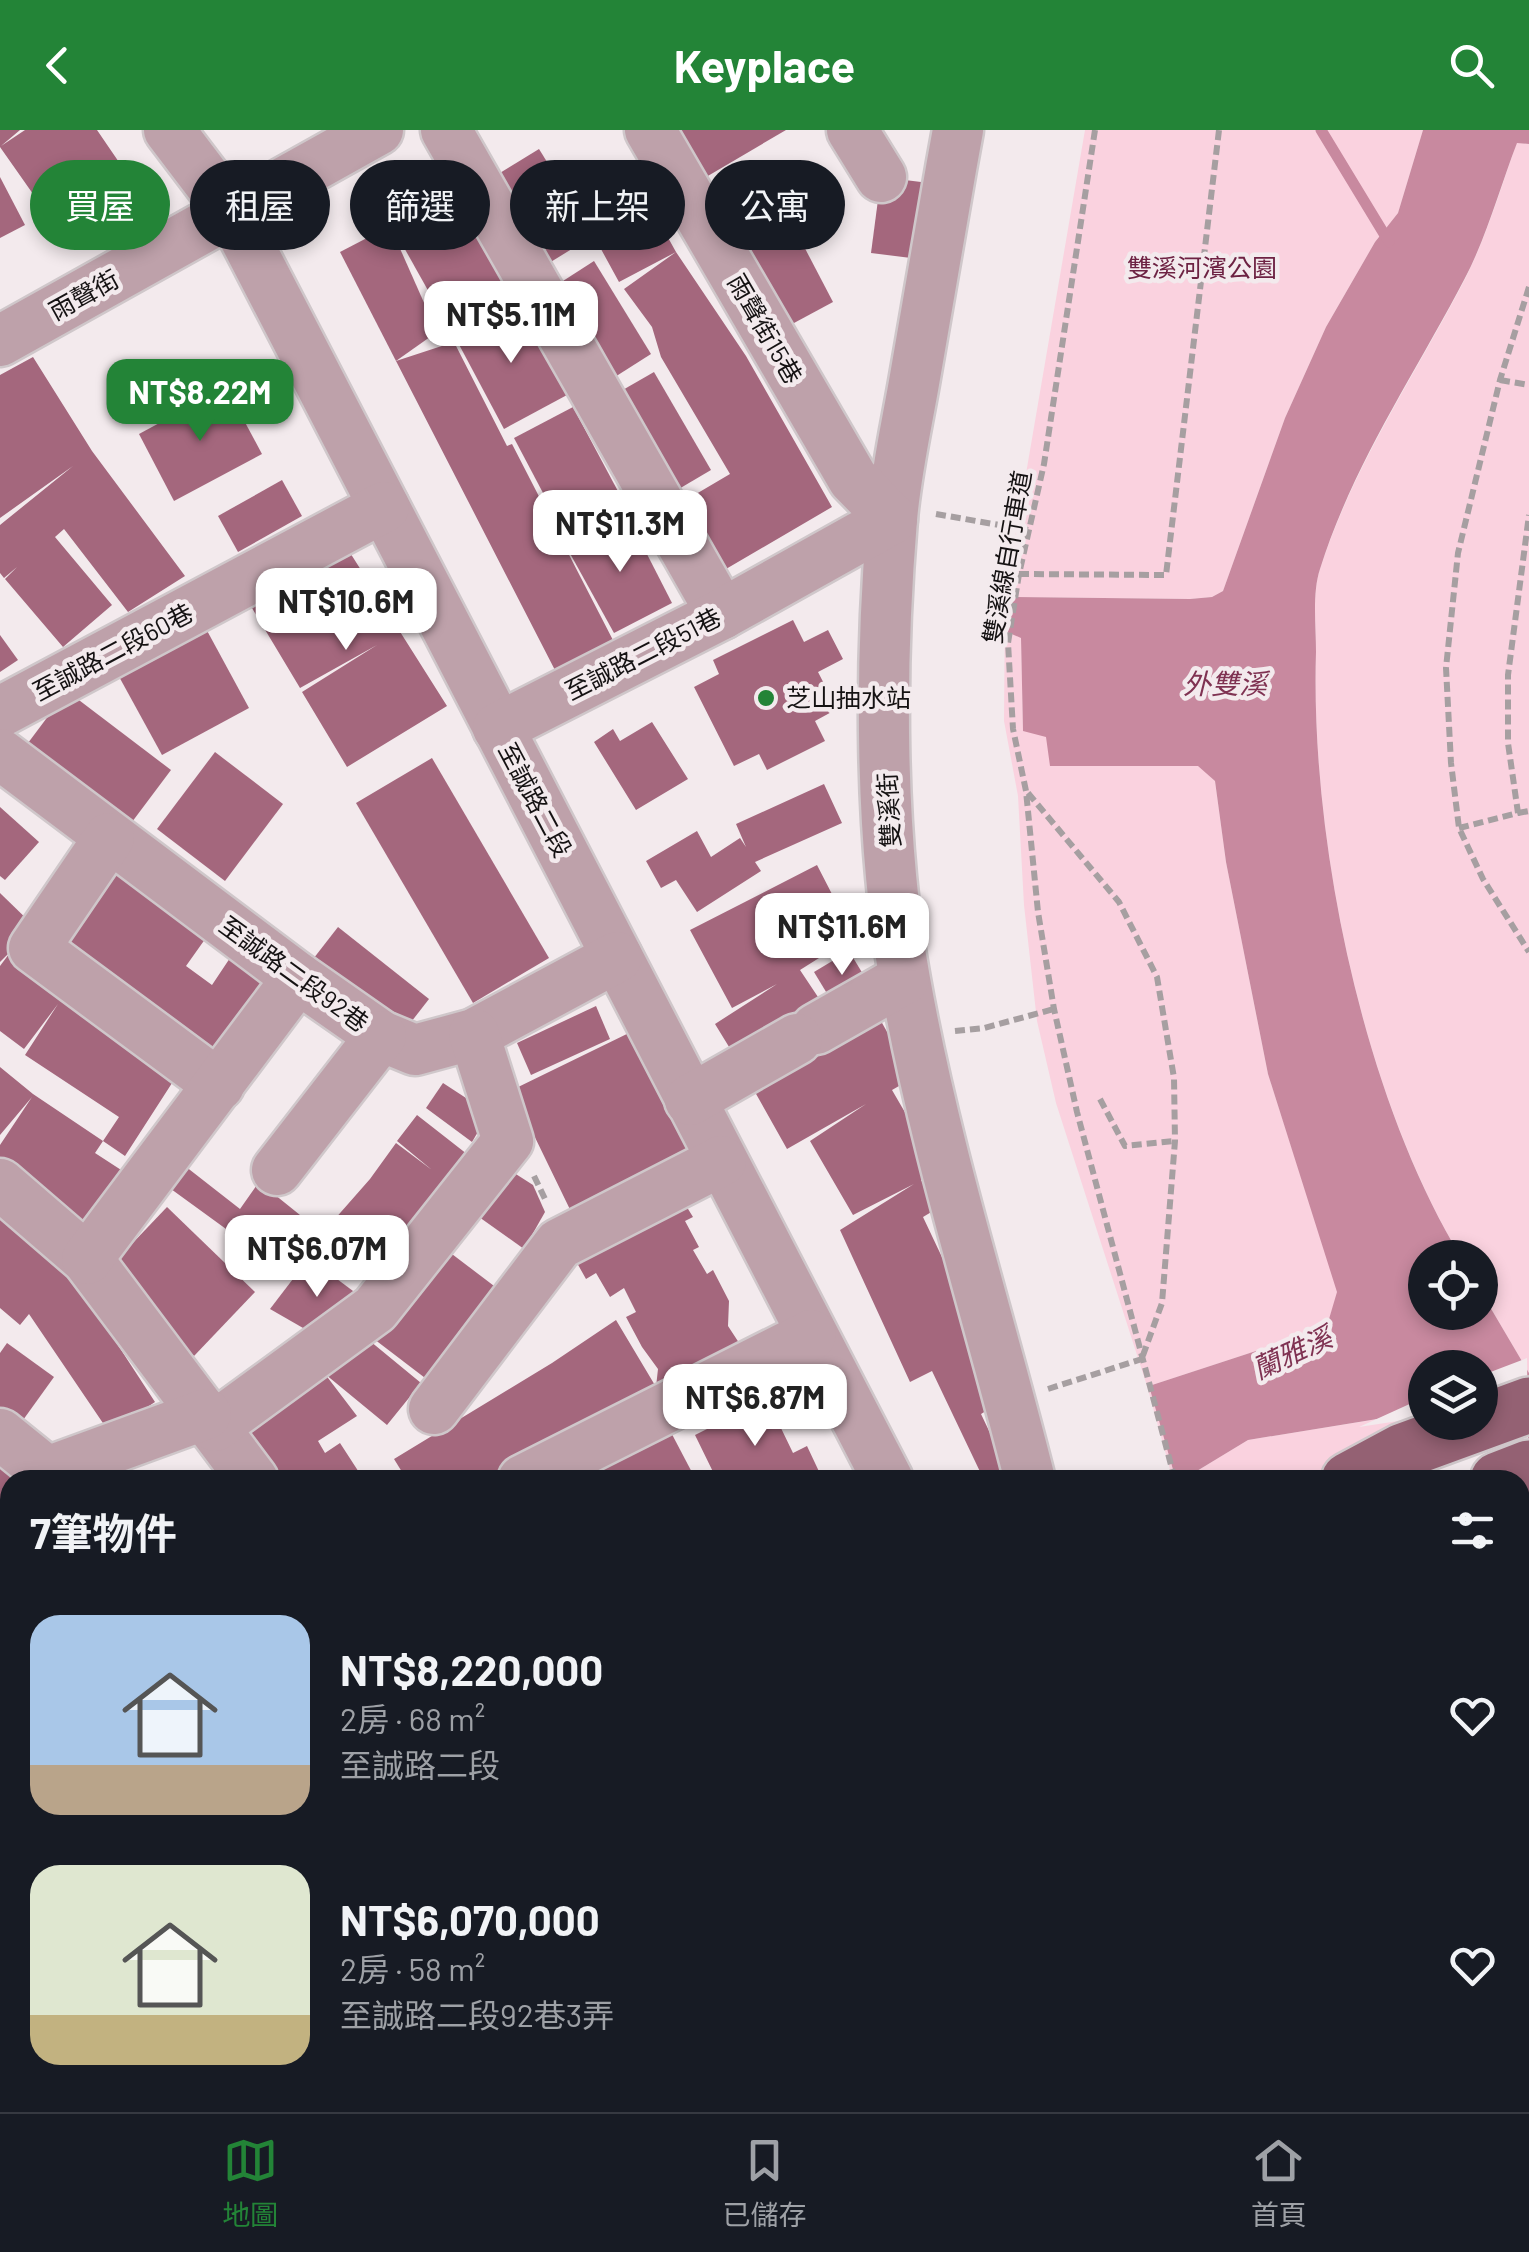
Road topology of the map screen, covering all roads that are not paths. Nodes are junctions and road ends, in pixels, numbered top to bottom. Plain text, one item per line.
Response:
1 (169, 130) edge
2 (378, 130) edge
3 (446, 130) edge
4 (650, 130) edge
5 (852, 130) edge
6 (958, 130) edge
7 (192, 160) edge
8 (325, 160) edge
9 (881, 177) dead end
10 (190, 236) edge
11 (251, 250) edge
12 (0, 342) edge
13 (384, 507) junction
14 (892, 518) junction
15 (722, 614) junction
16 (0, 712) edge
17 (498, 728) junction
18 (0, 754) edge
19 (110, 838) junction
20 (617, 957) junction
21 (298, 978) junction
22 (904, 979) junction
23 (474, 1034) junction
24 (380, 1036) junction
25 (218, 1084) junction
26 (690, 1100) junction
27 (721, 1161) junction
28 (277, 1170) dead end
29 (0, 1184) edge
30 (88, 1259) junction
31 (811, 1336) junction
32 (1529, 1404) edge
33 (434, 1409) dead end
34 (210, 1420) junction
35 (0, 1434) edge
36 (40, 1470) edge
37 (64, 1470) edge
38 (246, 1470) edge
39 (543, 1470) edge
40 (883, 1470) edge
41 (1027, 1470) edge
42 (1368, 1470) edge

1 - 7 street, 至誠路二段
2 - 8 street, 雨聲街
3 - 15 street
4 - 14 street, 雨聲街15巷
5 - 9 street
6 - 14 street, 雙溪街
10 - 12 street, 雨聲街
11 - 13 street, 至誠路二段
13 - 16 street, 至誠路二段60巷
13 - 17 street, 至誠路二段
14 - 15 street, 至誠路二段51巷
14 - 22 street, 雙溪街
15 - 17 street, 至誠路二段51巷
17 - 20 street, 至誠路二段
18 - 19 street, 至誠路二段92巷
19 - 21 street, 至誠路二段92巷
19 - 25 street
20 - 23 street, 至誠路二段92巷
20 - 26 street, 至誠路二段
21 - 24 street, 至誠路二段92巷
21 - 25 street
22 - 26 street
22 - 41 street, 雙溪街
23 - 24 street, 至誠路二段92巷
23 - 34 street
24 - 28 street
25 - 30 street
26 - 27 street, 至誠路二段
27 - 31 street, 至誠路二段
27 - 33 street
29 - 30 street
30 - 34 street
31 - 39 street
31 - 40 street, 至誠路二段
32 - 42 main road
34 - 37 street
34 - 38 street
35 - 36 street

